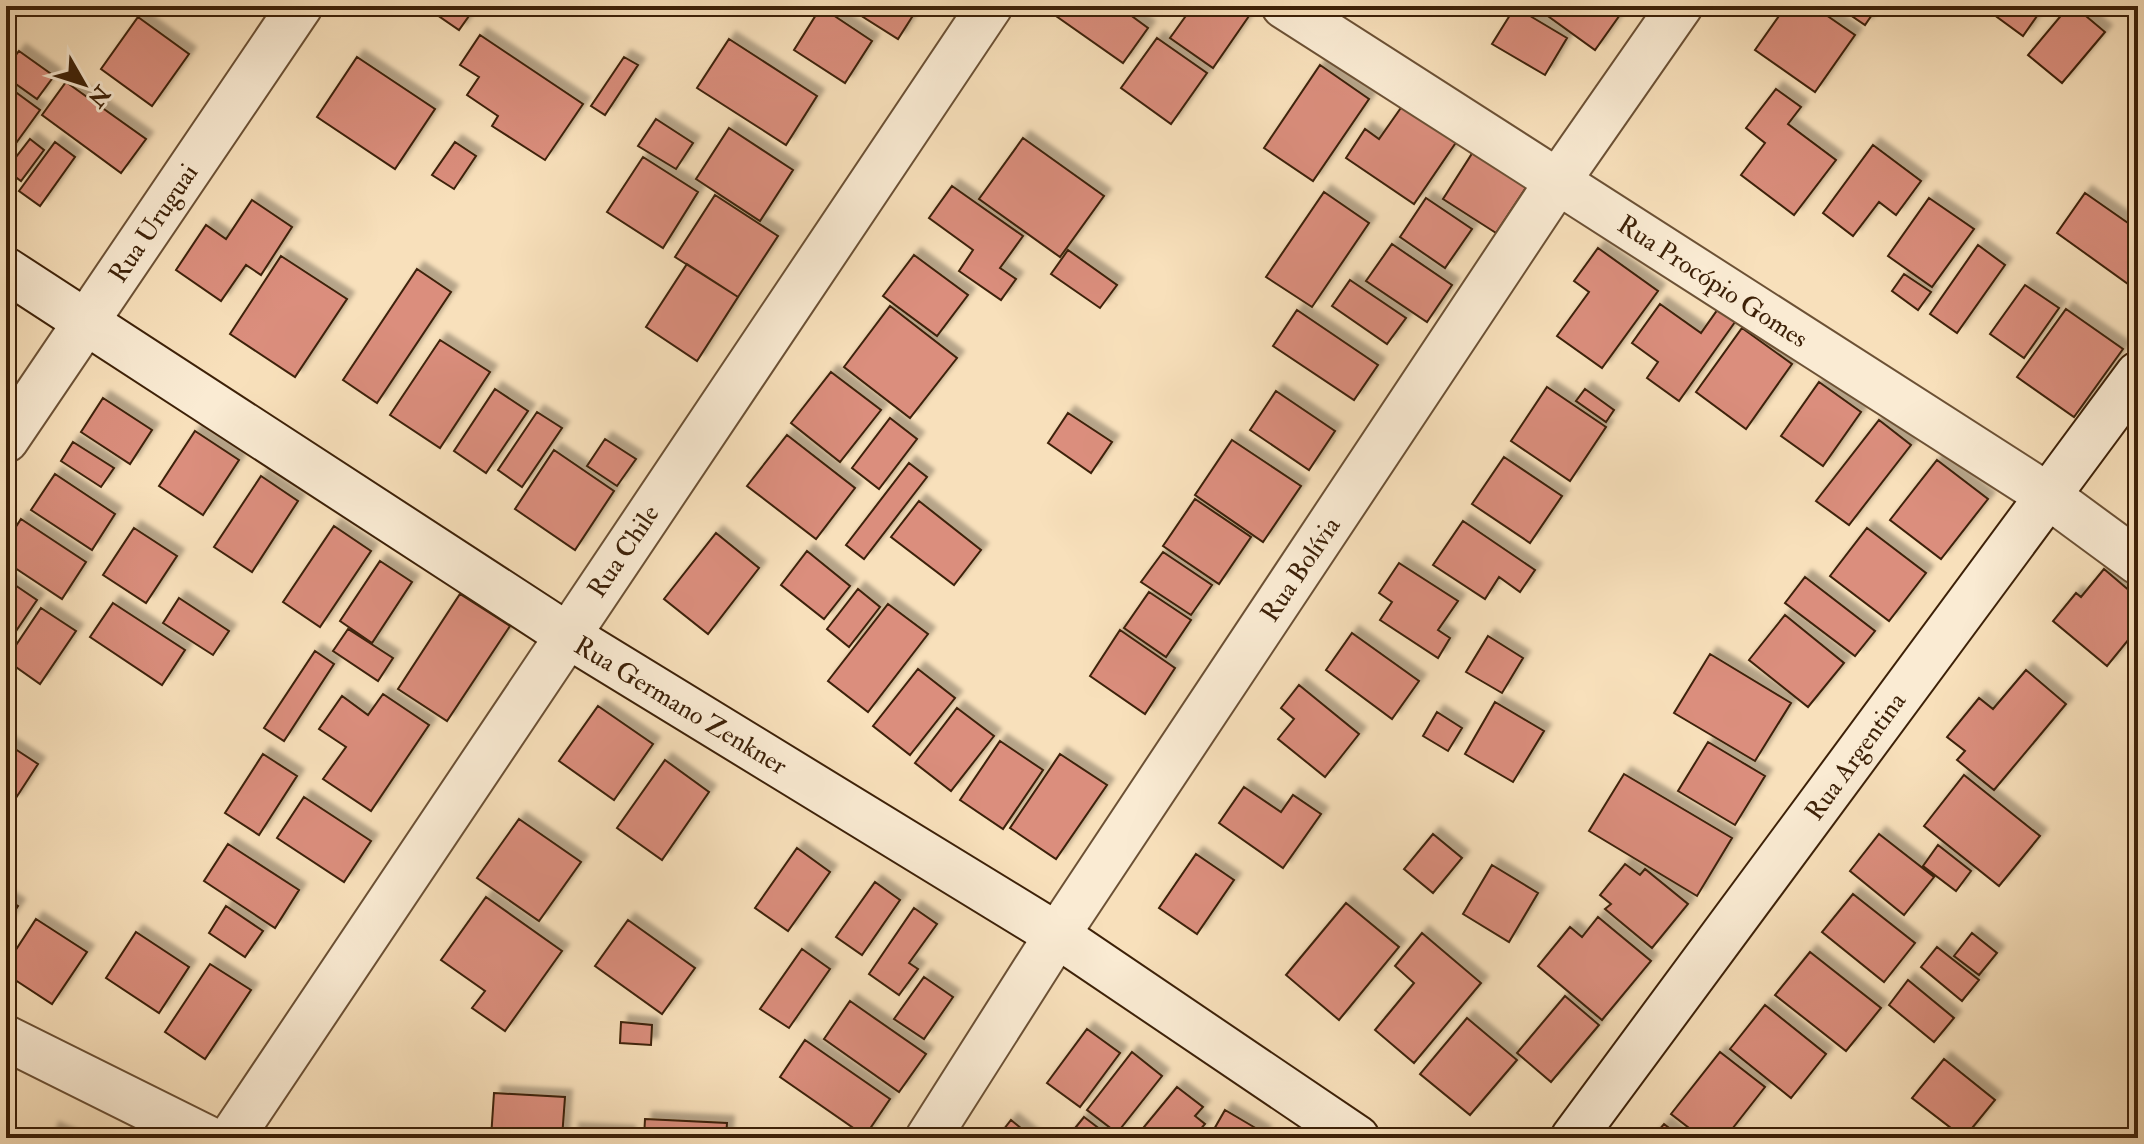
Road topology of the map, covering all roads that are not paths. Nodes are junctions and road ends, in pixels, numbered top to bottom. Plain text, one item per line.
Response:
1 (300, 6) edge
2 (990, 6) edge
3 (1284, 6) edge
4 (1680, 6) edge
5 (1558, 181) junction
6 (6, 270) edge
7 (85, 322) junction
8 (2138, 374) edge
9 (6, 440) edge
10 (2047, 495) junction
11 (2138, 562) edge
12 (567, 635) junction
13 (1057, 935) junction
14 (6, 1038) edge
15 (207, 1138) edge
16 (231, 1138) edge
17 (928, 1138) edge
18 (1357, 1138) edge
19 (1573, 1138) edge

1 - 7 street, Rua Uruguai
2 - 12 street, Rua Chile
3 - 5 street, Rua Procópio Gomes
4 - 5 street, Rua Bolívia
5 - 10 street, Rua Procópio Gomes
5 - 13 street, Rua Bolívia
6 - 7 street, Rua Germano Zenkner
7 - 9 street, Rua Uruguai
7 - 12 street, Rua Germano Zenkner
8 - 10 street, Rua Argentina
10 - 11 street, Rua Procópio Gomes
10 - 19 street, Rua Argentina
12 - 13 street, Rua Germano Zenkner
12 - 16 street, Rua Chile
13 - 17 street, Rua Bolívia
13 - 18 street, Rua Germano Zenkner
14 - 15 street

